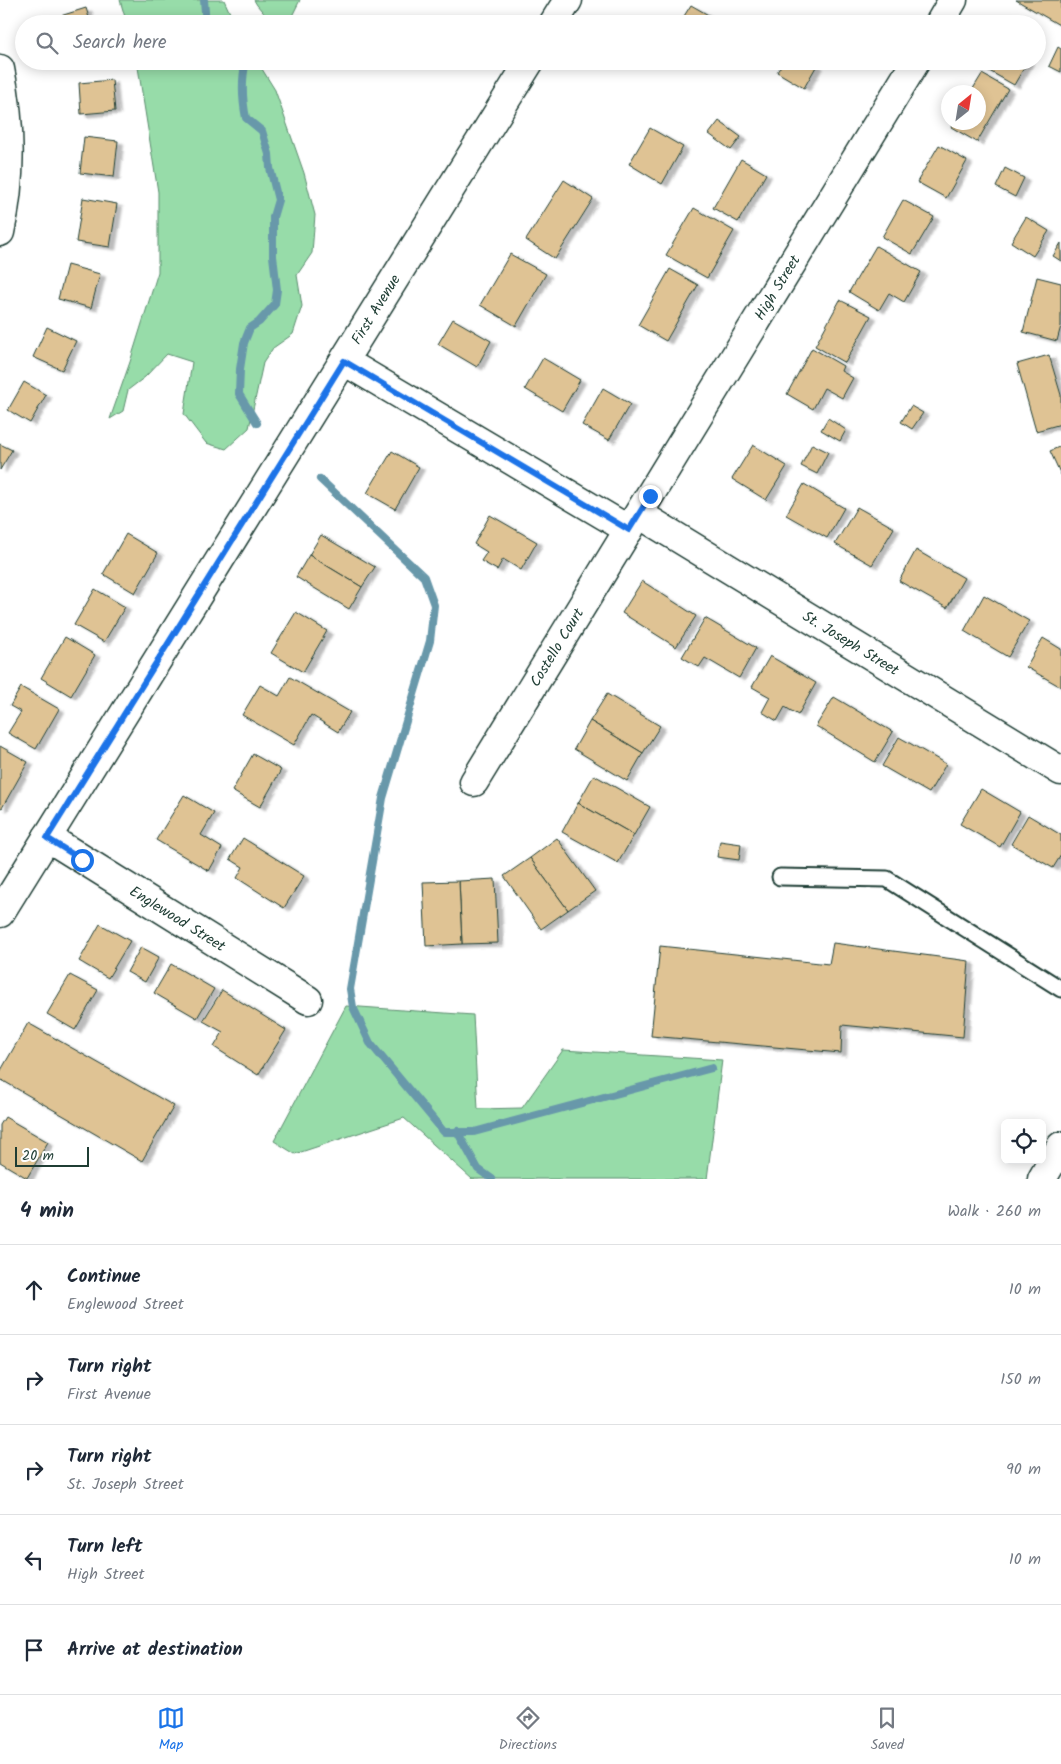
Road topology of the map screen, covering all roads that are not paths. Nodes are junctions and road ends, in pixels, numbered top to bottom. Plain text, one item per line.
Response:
1 (568, 0) edge
2 (953, 0) edge
3 (559, 15) edge
4 (944, 15) edge
5 (0, 69) edge
6 (524, 70) edge
7 (910, 70) edge
8 (0, 232) edge
9 (344, 361) junction
10 (634, 522) junction
11 (1061, 771) edge
12 (474, 782) dead end
13 (47, 838) junction
14 (780, 877) dead end
15 (0, 913) edge
16 (1061, 989) edge
17 (308, 1000) dead end
18 (1061, 1146) edge
19 (1042, 1179) edge

1 - 3 street
2 - 4 street
5 - 8 street
6 - 9 street, First Avenue
7 - 10 street, High Street
9 - 10 street, St. Joseph Street
9 - 13 street, First Avenue
10 - 11 street, St. Joseph Street
10 - 12 street, Costello Court
13 - 15 street, First Avenue
13 - 17 street, Englewood Street
14 - 16 lane
18 - 19 street

